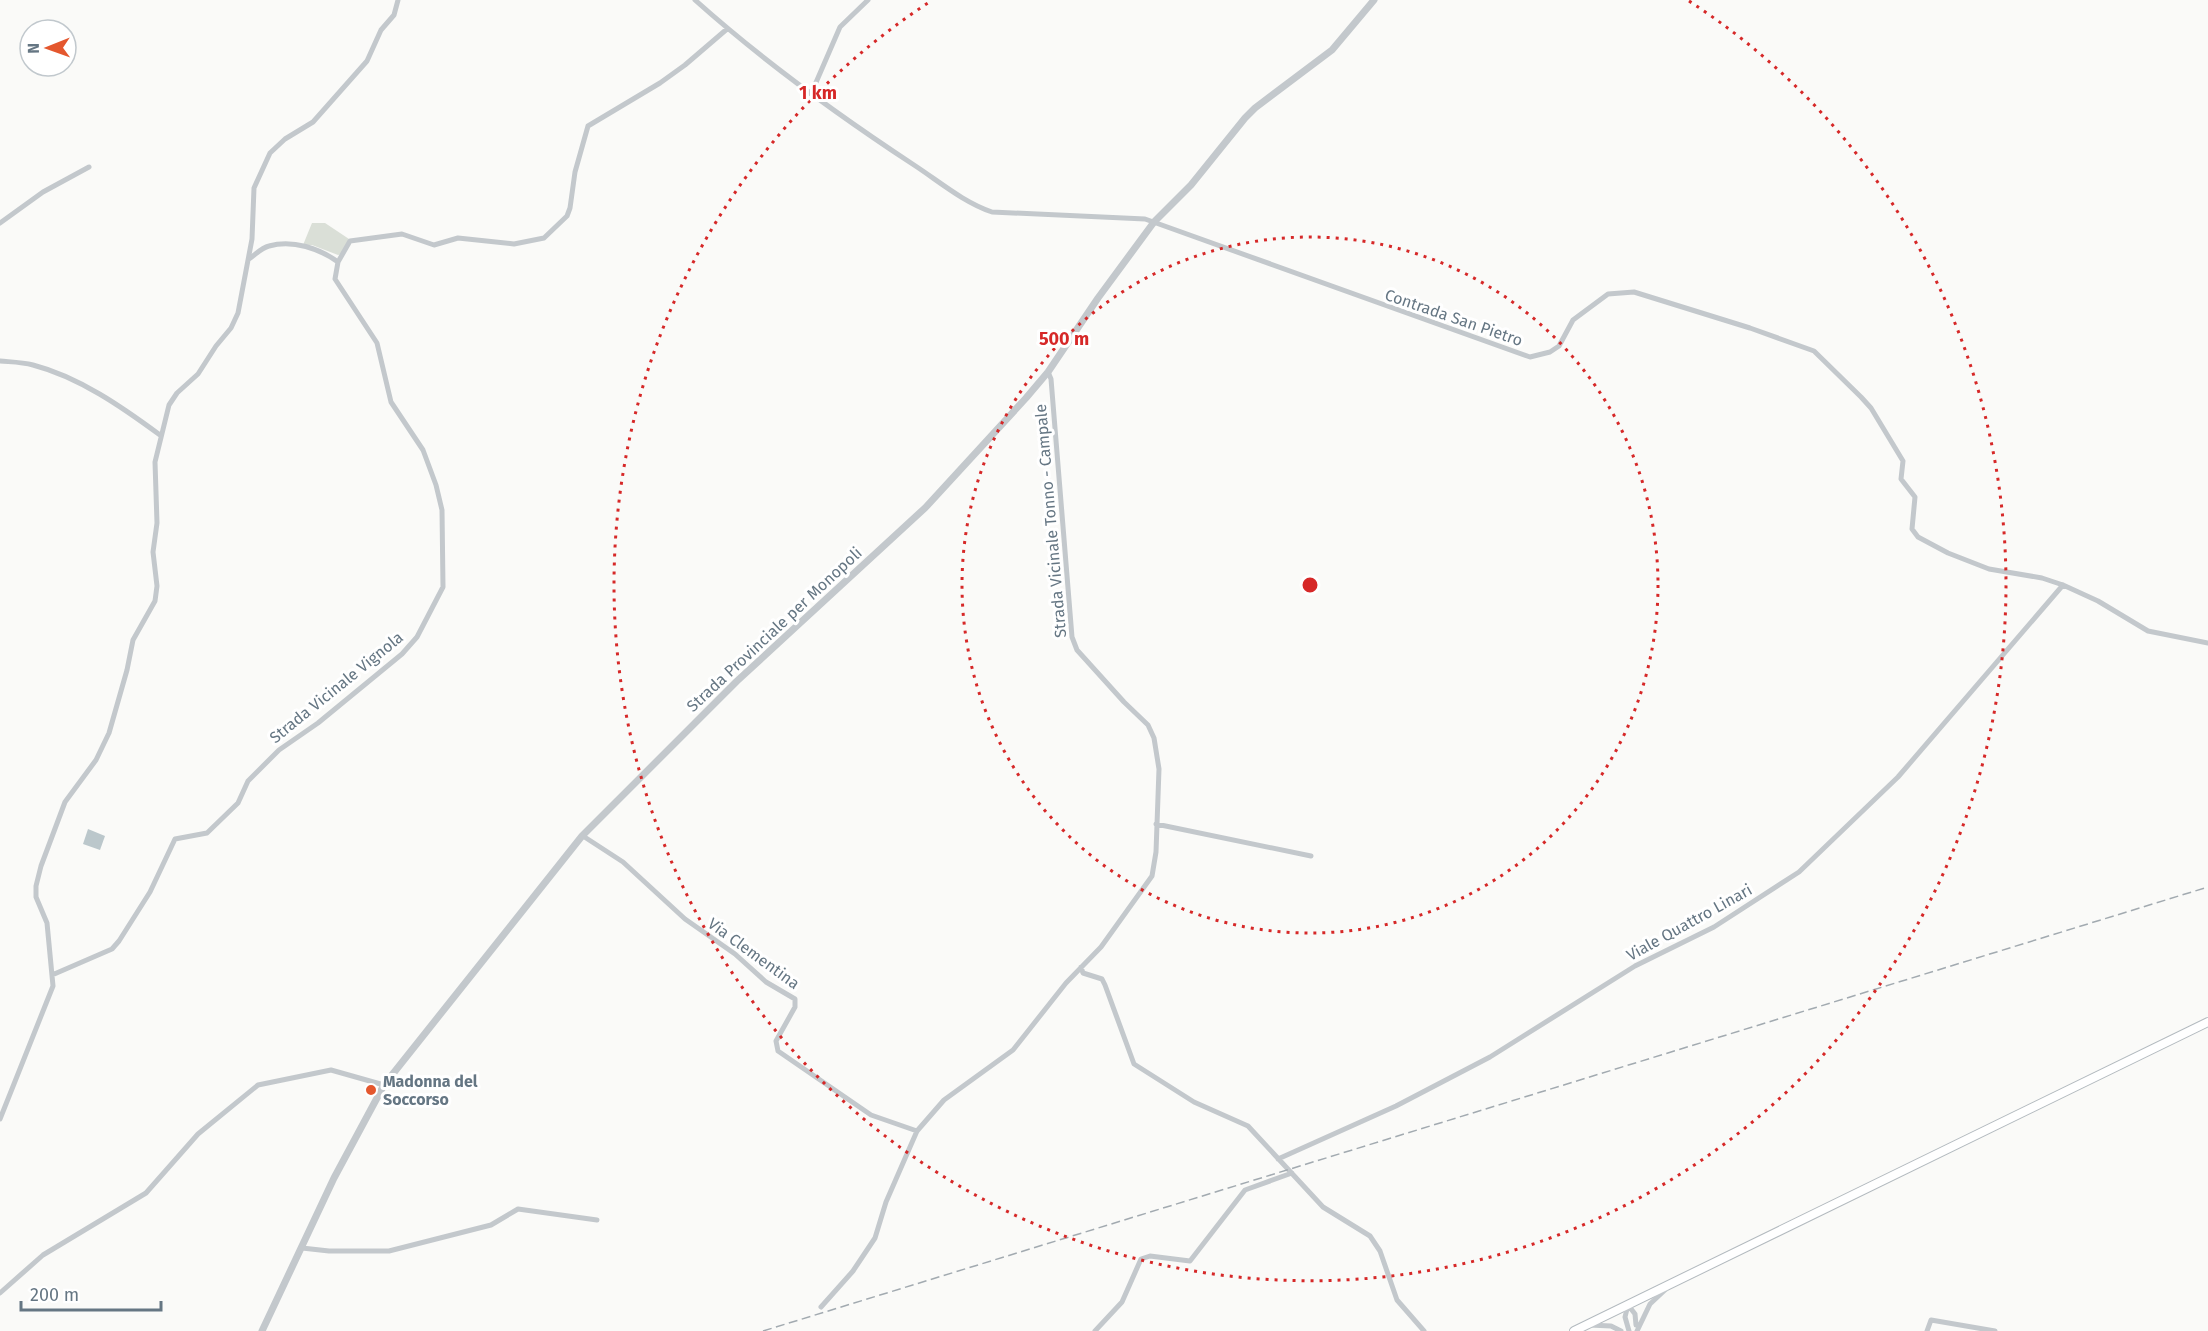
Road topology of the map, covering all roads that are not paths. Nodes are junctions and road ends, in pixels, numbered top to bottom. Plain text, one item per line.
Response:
1 (398, 0) edge
2 (695, 0) edge
3 (868, 0) edge
4 (1374, 0) edge
5 (727, 29) junction
6 (811, 94) junction
7 (89, 167) dead end
8 (1154, 222) junction
9 (0, 223) edge
10 (249, 259) junction
11 (338, 262) junction
12 (0, 361) edge
13 (1048, 372) junction
14 (160, 435) junction
15 (2063, 585) junction
16 (2208, 643) edge
17 (1156, 824) junction
18 (583, 836) junction
19 (1311, 856) dead end
20 (1081, 967) junction
21 (52, 975) junction
22 (2208, 1022) edge
23 (384, 1085) junction
24 (0, 1119) edge
25 (917, 1131) junction
26 (1278, 1159) junction
27 (1292, 1173) junction
28 (597, 1220) dead end
29 (303, 1248) junction
30 (1672, 1284) junction
31 (0, 1293) edge
32 (1628, 1305) junction
33 (821, 1307) dead end
34 (1585, 1326) junction
35 (1637, 1330) edge
36 (262, 1331) edge
37 (1095, 1331) edge
38 (1424, 1331) edge
39 (1574, 1331) edge
40 (1622, 1331) edge
41 (1629, 1331) edge
42 (1928, 1331) edge
43 (1995, 1331) edge

1 - 10 street
2 - 5 street, Contrada San Pietro
3 - 6 street
4 - 8 street, Strada Provinciale per Monopoli
5 - 6 street, Contrada San Pietro
5 - 11 street
6 - 8 street, Contrada San Pietro
7 - 9 street
8 - 13 street, Strada Provinciale per Monopoli
8 - 15 street, Contrada San Pietro
10 - 11 street
10 - 14 street
11 - 21 street, Strada Vicinale Vignola
12 - 14 street
13 - 17 street, Strada Vicinale Tonno - Campale
13 - 18 street, Strada Provinciale per Monopoli
14 - 21 street
15 - 16 street, Contrada San Pietro
15 - 26 street, Viale Quattro Linari
17 - 19 street
17 - 20 street, Strada Vicinale Tonno - Campale
18 - 23 street, Strada Provinciale per Monopoli
18 - 25 street, Via Clementina
20 - 25 street, Strada Vicinale Tonno - Campale
20 - 26 street
21 - 24 street
22 - 30 main road
23 - 29 street, Strada Provinciale per Monopoli
23 - 31 street
25 - 33 street, Strada Vicinale Tonno - Campale
26 - 27 street
27 - 37 street
27 - 38 street
28 - 29 street
29 - 36 street, Strada Provinciale per Monopoli
30 - 32 main road
30 - 35 street
32 - 34 main road
32 - 35 street
32 - 41 street
34 - 39 main road
34 - 40 street
42 - 43 street

